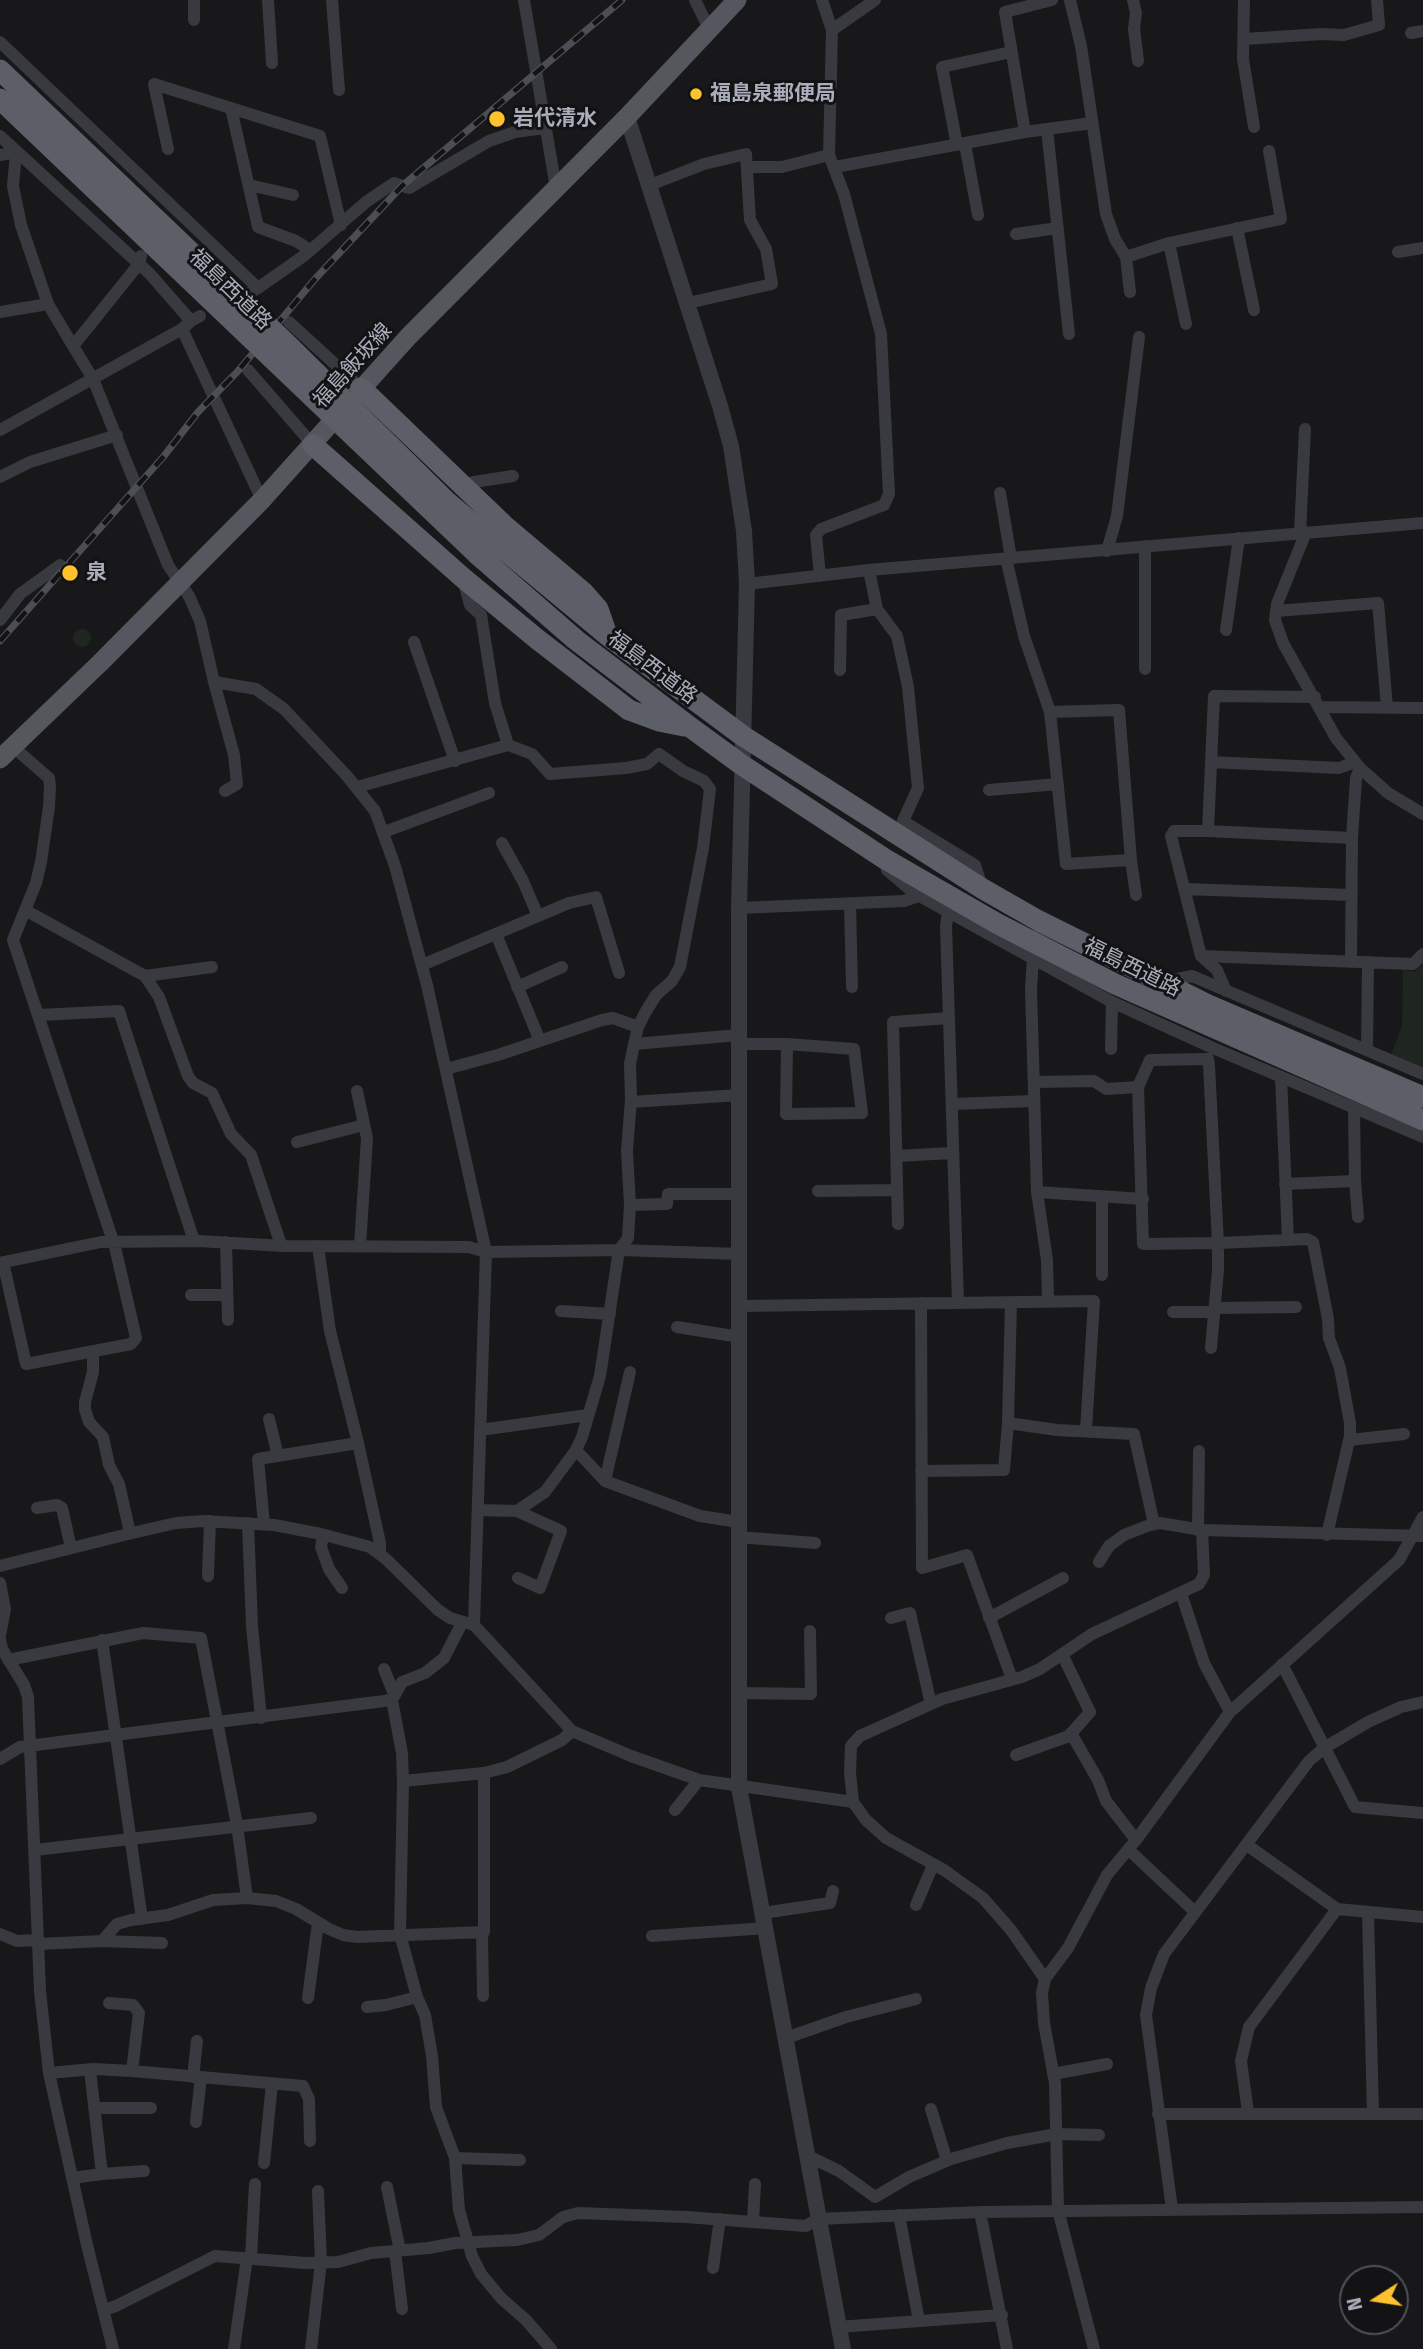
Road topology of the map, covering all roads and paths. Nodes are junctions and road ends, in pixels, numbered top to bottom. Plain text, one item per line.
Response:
1 (194, 0) edge
2 (268, 0) edge
3 (332, 0) edge
4 (524, 0) edge
5 (695, 0) edge
6 (737, 0) edge
7 (822, 0) edge
8 (875, 0) edge
9 (1052, 0) edge
10 (1070, 0) edge
11 (1133, 0) edge
12 (1244, 0) edge
13 (1377, 0) edge
14 (194, 20) dead end
15 (709, 29) junction
16 (832, 30) junction
17 (1244, 39) junction
18 (0, 42) edge
19 (1011, 52) junction
20 (1138, 61) dead end
21 (272, 63) dead end
22 (0, 71) edge
23 (339, 90) dead end
24 (0, 99) edge
25 (231, 108) junction
26 (627, 117) junction
27 (1092, 123) junction
28 (1254, 127) dead end
29 (545, 128) junction
30 (1047, 129) junction
31 (1025, 132) junction
32 (0, 136) edge
33 (961, 145) junction
34 (168, 149) dead end
35 (1269, 151) dead end
36 (16, 152) junction
37 (0, 155) edge
38 (829, 155) junction
39 (747, 166) junction
40 (835, 167) junction
41 (248, 185) junction
42 (650, 185) junction
43 (556, 188) junction
44 (293, 195) dead end
45 (978, 215) dead end
46 (341, 225) junction
47 (1058, 228) junction
48 (1237, 228) junction
49 (1016, 233) dead end
50 (1170, 243) junction
51 (1423, 248) edge
52 (310, 250) junction
53 (1398, 252) dead end
54 (1126, 257) junction
55 (140, 260) junction
56 (1130, 292) dead end
57 (688, 303) junction
58 (48, 304) junction
59 (1254, 310) dead end
60 (0, 312) edge
61 (191, 322) junction
62 (289, 322) dead end
63 (1186, 324) dead end
64 (1069, 334) dead end
65 (1139, 337) dead end
66 (73, 346) junction
67 (248, 370) dead end
68 (93, 379) junction
69 (361, 388) junction
70 (1305, 429) dead end
71 (0, 430) edge
72 (117, 435) junction
73 (313, 445) junction
74 (513, 476) dead end
75 (0, 477) edge
76 (463, 486) junction
77 (1000, 493) dead end
78 (262, 500) junction
79 (1423, 523) edge
80 (1303, 533) junction
81 (1239, 538) junction
82 (483, 546) junction
83 (1145, 546) junction
84 (1107, 551) junction
85 (1008, 558) junction
86 (60, 565) dead end
87 (869, 570) junction
88 (820, 576) junction
89 (462, 577) junction
90 (180, 581) junction
91 (747, 584) junction
92 (877, 609) junction
93 (1276, 611) junction
94 (0, 620) edge
95 (1226, 630) dead end
96 (607, 635) junction
97 (414, 642) dead end
98 (1145, 669) dead end
99 (840, 670) dead end
100 (214, 682) junction
101 (1317, 702) junction
102 (1387, 707) junction
103 (1423, 708) edge
104 (1050, 712) junction
105 (690, 727) junction
106 (743, 736) junction
107 (508, 745) junction
108 (6, 753) edge
109 (455, 761) junction
110 (1211, 762) junction
111 (742, 765) junction
112 (1357, 765) junction
113 (1058, 784) junction
114 (357, 788) junction
115 (989, 790) dead end
116 (225, 791) dead end
117 (489, 793) dead end
118 (1423, 814) edge
119 (1208, 831) junction
120 (384, 832) junction
121 (1352, 838) junction
122 (502, 843) dead end
123 (884, 859) junction
124 (1131, 860) junction
125 (983, 889) junction
126 (1185, 889) junction
127 (1136, 895) dead end
128 (1351, 895) junction
129 (918, 896) junction
130 (850, 904) junction
131 (739, 908) junction
132 (25, 910) junction
133 (948, 913) junction
134 (538, 916) junction
135 (496, 934) junction
136 (1423, 954) edge
137 (1201, 956) junction
138 (1033, 959) junction
139 (1351, 962) junction
140 (1368, 962) junction
141 (422, 965) junction
142 (212, 967) dead end
143 (562, 967) dead end
144 (619, 973) dead end
145 (145, 976) junction
146 (1162, 982) junction
147 (517, 987) junction
148 (852, 987) dead end
149 (1226, 991) junction
150 (1112, 1002) junction
151 (39, 1015) junction
152 (948, 1018) junction
153 (638, 1027) junction
154 (740, 1039) junction
155 (540, 1041) junction
156 (634, 1044) junction
157 (787, 1044) junction
158 (1111, 1049) dead end
159 (1367, 1050) junction
160 (1210, 1054) junction
161 (446, 1069) junction
162 (1423, 1074) edge
163 (1281, 1077) junction
164 (1035, 1082) junction
165 (1138, 1087) junction
166 (357, 1091) dead end
167 (740, 1095) junction
168 (1423, 1097) edge
169 (1034, 1101) junction
170 (631, 1102) junction
171 (952, 1104) junction
172 (1354, 1108) junction
173 (1423, 1120) edge
174 (364, 1125) junction
175 (1423, 1137) edge
176 (297, 1142) dead end
177 (953, 1153) junction
178 (897, 1156) junction
179 (1355, 1181) junction
180 (1285, 1184) junction
181 (897, 1190) junction
182 (818, 1191) dead end
183 (1037, 1192) junction
184 (740, 1194) junction
185 (1102, 1197) junction
186 (1143, 1199) junction
187 (630, 1205) junction
188 (1358, 1217) dead end
189 (898, 1224) dead end
190 (1288, 1240) junction
191 (194, 1241) junction
192 (112, 1242) junction
193 (226, 1242) junction
194 (1218, 1243) junction
195 (281, 1245) junction
196 (318, 1246) junction
197 (360, 1246) junction
198 (619, 1250) junction
199 (486, 1252) junction
200 (740, 1254) junction
201 (1, 1263) edge
202 (1102, 1275) dead end
203 (191, 1295) dead end
204 (227, 1295) junction
205 (1048, 1301) junction
206 (958, 1302) junction
207 (1010, 1302) junction
208 (922, 1303) junction
209 (740, 1306) junction
210 (1296, 1307) dead end
211 (1214, 1310) junction
212 (561, 1311) dead end
213 (1173, 1312) dead end
214 (610, 1314) junction
215 (228, 1320) dead end
216 (677, 1326) dead end
217 (740, 1337) junction
218 (1211, 1348) dead end
219 (93, 1351) junction
220 (630, 1371) dead end
221 (588, 1415) junction
222 (269, 1419) dead end
223 (1008, 1423) junction
224 (480, 1430) junction
225 (1086, 1430) junction
226 (1404, 1434) dead end
227 (1350, 1440) junction
228 (358, 1443) junction
229 (576, 1450) junction
230 (1199, 1451) dead end
231 (278, 1456) junction
232 (921, 1471) junction
233 (605, 1481) junction
234 (37, 1508) dead end
235 (478, 1510) junction
236 (517, 1511) junction
237 (1423, 1517) edge
238 (210, 1521) junction
239 (248, 1523) junction
240 (264, 1524) junction
241 (1154, 1524) junction
242 (739, 1529) junction
243 (1200, 1530) junction
244 (130, 1533) junction
245 (323, 1535) junction
246 (1327, 1535) junction
247 (1417, 1536) edge
248 (815, 1543) dead end
249 (71, 1548) junction
250 (380, 1554) junction
251 (1099, 1562) dead end
252 (0, 1566) edge
253 (208, 1576) dead end
254 (518, 1578) dead end
255 (1063, 1578) dead end
256 (0, 1583) edge
257 (342, 1588) dead end
258 (1181, 1593) junction
259 (891, 1618) dead end
260 (989, 1618) junction
261 (468, 1624) junction
262 (810, 1631) dead end
263 (0, 1637) edge
264 (102, 1640) junction
265 (1062, 1654) junction
266 (8, 1660) junction
267 (1282, 1664) junction
268 (384, 1669) dead end
269 (1012, 1679) junction
270 (739, 1693) junction
271 (393, 1697) junction
272 (1423, 1702) edge
273 (931, 1704) junction
274 (1230, 1712) junction
275 (261, 1718) junction
276 (218, 1723) junction
277 (572, 1731) junction
278 (1071, 1733) junction
279 (117, 1737) junction
280 (28, 1748) junction
281 (1324, 1748) junction
282 (1016, 1755) dead end
283 (0, 1759) edge
284 (484, 1773) junction
285 (699, 1780) junction
286 (403, 1781) junction
287 (739, 1787) junction
288 (853, 1802) junction
289 (675, 1810) dead end
290 (1423, 1813) edge
291 (311, 1818) dead end
292 (237, 1825) junction
293 (131, 1838) junction
294 (1133, 1845) junction
295 (1247, 1845) junction
296 (35, 1850) junction
297 (933, 1865) junction
298 (833, 1891) dead end
299 (247, 1898) junction
300 (916, 1905) dead end
301 (1337, 1909) junction
302 (1195, 1912) junction
303 (1368, 1913) junction
304 (1423, 1917) edge
305 (142, 1919) junction
306 (764, 1920) junction
307 (318, 1923) junction
308 (482, 1932) junction
309 (0, 1934) edge
310 (400, 1934) junction
311 (652, 1936) dead end
312 (102, 1941) junction
313 (38, 1942) junction
314 (162, 1943) dead end
315 (1045, 1979) junction
316 (482, 1996) dead end
317 (417, 1997) junction
318 (308, 1998) dead end
319 (916, 1999) dead end
320 (109, 2003) dead end
321 (367, 2007) dead end
322 (786, 2038) junction
323 (197, 2041) dead end
324 (1107, 2064) dead end
325 (90, 2070) junction
326 (132, 2071) junction
327 (49, 2073) junction
328 (1054, 2074) junction
329 (197, 2077) junction
330 (272, 2084) junction
331 (94, 2108) junction
332 (151, 2108) dead end
333 (932, 2109) dead end
334 (1248, 2112) junction
335 (1158, 2114) junction
336 (1373, 2114) junction
337 (1423, 2114) edge
338 (196, 2122) dead end
339 (1058, 2134) junction
340 (1099, 2135) dead end
341 (310, 2141) dead end
342 (808, 2156) junction
343 (455, 2158) junction
344 (520, 2160) dead end
345 (947, 2161) junction
346 (264, 2163) dead end
347 (144, 2171) dead end
348 (102, 2174) junction
349 (72, 2178) junction
350 (255, 2184) dead end
351 (755, 2184) dead end
352 (387, 2187) dead end
353 (318, 2192) dead end
354 (1423, 2207) edge
355 (1172, 2209) junction
356 (1058, 2210) junction
357 (980, 2212) junction
358 (899, 2215) junction
359 (720, 2219) junction
360 (818, 2219) junction
361 (753, 2222) junction
362 (468, 2242) junction
363 (397, 2251) junction
364 (249, 2258) junction
365 (321, 2262) junction
366 (713, 2268) dead end
367 (402, 2309) dead end
368 (104, 2310) junction
369 (1002, 2315) junction
370 (919, 2321) junction
371 (838, 2327) junction
372 (113, 2349) edge
373 (234, 2349) edge
374 (311, 2349) edge
375 (551, 2349) edge
376 (843, 2349) edge
377 (1007, 2349) edge
378 (1094, 2349) edge

1 - 14 street
2 - 21 street
3 - 23 street
4 - 29 street
5 - 15 street
6 - 15 main road, 福島飯坂線
7 - 16 street
8 - 16 street
9 - 19 street
10 - 27 street
11 - 20 street
12 - 17 street
13 - 17 street
15 - 26 main road, 福島飯坂線
16 - 38 street
17 - 28 street
18 - 52 street
19 - 31 street
19 - 33 street
22 - 82 highway, 福島西道路, bridge
24 - 82 highway, 福島西道路, bridge
25 - 34 street
25 - 41 street
25 - 46 street
26 - 42 street
26 - 43 main road, 福島飯坂線
27 - 30 street
27 - 54 street
29 - 43 street
29 - 46 street
30 - 31 street
30 - 47 street
31 - 33 street
32 - 36 street
33 - 40 street
33 - 45 street
35 - 48 street
36 - 37 street
36 - 55 street
36 - 58 street
38 - 39 street
38 - 40 street
39 - 42 street
39 - 57 street
40 - 88 street
41 - 44 street
41 - 52 street
42 - 57 street
43 - 69 main road, 福島飯坂線
46 - 52 street
47 - 49 street
47 - 64 street
48 - 50 street
48 - 59 street
50 - 54 street
50 - 63 street
51 - 53 street
54 - 56 street
55 - 61 street
55 - 66 street
57 - 91 street
58 - 60 street
58 - 66 street
61 - 68 street
61 - 78 street
62 - 69 street
65 - 84 street
66 - 68 street
67 - 73 street
68 - 71 street
68 - 72 street
69 - 73 main road, 福島飯坂線
69 - 76 highway
70 - 80 street
72 - 75 street
72 - 90 street
73 - 78 main road, 福島飯坂線
73 - 89 highway
74 - 76 street
76 - 96 highway
77 - 85 street
78 - 90 main road, 福島飯坂線
79 - 80 street
80 - 81 street
80 - 93 street
81 - 83 street
81 - 95 street
82 - 96 highway, 福島西道路
82 - 105 highway, 福島西道路
83 - 84 street
83 - 98 street
84 - 85 street
85 - 87 street
85 - 104 street
86 - 94 street
87 - 88 street
87 - 92 street
88 - 91 street
89 - 105 highway
89 - 107 street
90 - 100 street
90 - 108 main road, 福島飯坂線
91 - 106 street
92 - 99 street
92 - 125 street
93 - 101 street
93 - 102 street
96 - 106 highway, 福島西道路
97 - 109 street
100 - 114 street
100 - 116 street
101 - 102 street
101 - 110 street
101 - 112 street
102 - 103 street
104 - 113 street
104 - 124 street
105 - 111 highway, 福島西道路
106 - 111 street
106 - 125 highway, 福島西道路
107 - 109 street
107 - 153 street
108 - 132 street
109 - 114 street
110 - 112 street
110 - 119 street
111 - 123 highway, 福島西道路
111 - 131 street
112 - 118 street
112 - 121 street
113 - 115 street
113 - 124 street
114 - 120 street
117 - 120 street
119 - 121 street
119 - 126 street
120 - 141 street
121 - 128 street
122 - 134 street
123 - 129 street
123 - 173 highway, 福島西道路
124 - 127 street
125 - 146 highway, 福島西道路
126 - 128 street
126 - 137 street
128 - 139 street
129 - 130 street
129 - 133 street
130 - 131 street
130 - 148 street
131 - 154 street
132 - 145 street
132 - 151 street
133 - 138 street
133 - 152 street
134 - 135 street
134 - 144 street
135 - 141 street
135 - 147 street
136 - 140 street
137 - 139 street
137 - 149 street
138 - 150 street
138 - 164 street
139 - 140 street
140 - 159 street
141 - 161 street
142 - 145 street
143 - 147 street
145 - 195 street
146 - 149 street
146 - 168 highway, 福島西道路
147 - 155 street
149 - 159 street
150 - 158 street
150 - 160 street
151 - 191 street
151 - 192 street
152 - 171 street
152 - 178 street
153 - 155 street
153 - 156 street
154 - 156 street
154 - 157 street
154 - 167 street
155 - 161 street
156 - 170 street
157 - 157 street
159 - 162 street
160 - 163 street
160 - 165 street
160 - 194 street
161 - 199 street
163 - 172 street
163 - 180 street
164 - 165 street
164 - 169 street
165 - 186 street
166 - 174 street
167 - 170 street
167 - 184 street
169 - 171 street
169 - 183 street
170 - 187 street
171 - 177 street
172 - 175 street
172 - 179 street
174 - 176 street
174 - 197 street
177 - 178 street
177 - 206 street
178 - 181 street
179 - 180 street
179 - 188 street
180 - 190 street
181 - 182 street
181 - 189 street
183 - 185 street
183 - 205 street
184 - 187 street
184 - 200 street
185 - 186 street
185 - 202 street
186 - 194 street
187 - 198 street
190 - 194 street
190 - 227 street
191 - 192 street
191 - 193 street
192 - 201 street
192 - 219 street
193 - 195 street
193 - 204 street
194 - 211 street
195 - 196 street
196 - 197 street
196 - 228 street
197 - 199 street
198 - 199 street
198 - 200 street
198 - 214 street
199 - 224 street
200 - 209 street
201 - 219 street
203 - 204 street
204 - 215 street
205 - 207 street
205 - 225 street
206 - 207 street
206 - 208 street
207 - 223 street
208 - 209 street
208 - 232 street
209 - 217 street
210 - 211 street
211 - 213 street
211 - 218 street
212 - 214 street
214 - 221 street
216 - 217 street
217 - 242 street
219 - 244 street
220 - 233 street
221 - 224 street
221 - 229 street
222 - 231 street
223 - 225 street
223 - 232 street
224 - 235 street
225 - 241 street
226 - 227 street
227 - 246 street
228 - 231 street
228 - 250 street
229 - 233 street
229 - 236 street
230 - 243 street
231 - 240 street
232 - 260 street
233 - 242 street
234 - 249 street
235 - 236 street
235 - 261 street
236 - 254 street
237 - 247 street
238 - 239 street
238 - 244 street
238 - 253 street
239 - 240 street
239 - 275 street
240 - 245 street
241 - 243 street
241 - 251 street
242 - 248 street
242 - 270 street
243 - 246 street
243 - 258 street
244 - 249 street
245 - 250 street
245 - 257 street
246 - 247 street
247 - 267 street
249 - 252 street
250 - 261 street
255 - 260 street
256 - 263 street
258 - 265 street
258 - 274 street
259 - 273 street
260 - 269 street
261 - 271 street
261 - 277 street
262 - 270 street
263 - 266 street
264 - 266 street
264 - 276 street
264 - 279 street
265 - 269 street
265 - 278 street
266 - 280 street
267 - 274 street
267 - 281 street
268 - 271 street
269 - 273 street
270 - 287 street
271 - 275 street
271 - 286 street
272 - 281 street
273 - 288 street
274 - 294 street
275 - 276 street
276 - 279 street
276 - 292 street
277 - 284 street
277 - 285 street
278 - 282 street
278 - 294 street
279 - 280 street
279 - 293 street
280 - 283 street
280 - 296 street
281 - 290 street
281 - 295 street
284 - 286 street
284 - 308 street
285 - 287 street
285 - 289 street
286 - 310 street
287 - 288 street
287 - 306 street
288 - 297 street
291 - 292 street
292 - 293 street
292 - 299 street
293 - 296 street
293 - 305 street
294 - 302 street
294 - 315 street
295 - 301 street
295 - 302 street
296 - 313 street
297 - 300 street
297 - 315 street
298 - 306 street
299 - 305 street
299 - 307 street
301 - 303 street
301 - 334 street
302 - 335 street
303 - 304 street
303 - 336 street
305 - 312 street
306 - 311 street
306 - 322 street
307 - 310 street
307 - 318 street
308 - 310 street
308 - 316 street
309 - 313 street
310 - 317 street
312 - 313 street
312 - 314 street
313 - 327 street
315 - 328 street
317 - 321 street
317 - 343 street
319 - 322 street
320 - 326 street
322 - 342 street
323 - 329 street
324 - 328 street
325 - 326 street
325 - 327 street
325 - 331 street
326 - 329 street
327 - 349 street
328 - 339 street
329 - 330 street
329 - 338 street
330 - 341 street
330 - 346 street
331 - 332 street
331 - 348 street
333 - 345 street
334 - 335 street
334 - 336 street
335 - 355 street
336 - 337 street
339 - 340 street
339 - 345 street
339 - 356 street
342 - 345 street
342 - 360 street
343 - 344 street
343 - 362 street
347 - 348 street
348 - 349 street
349 - 368 street
350 - 364 street
351 - 361 street
352 - 363 street
353 - 365 street
354 - 355 street
355 - 356 street
356 - 357 street
356 - 378 street
357 - 358 street
357 - 369 street
358 - 360 street
358 - 370 street
359 - 361 street
359 - 362 street
359 - 366 street
360 - 361 street
360 - 371 street
362 - 363 street
362 - 375 street
363 - 365 street
363 - 367 street
364 - 365 street
364 - 368 street
364 - 373 street
365 - 374 street
368 - 372 street
369 - 370 street
369 - 377 street
370 - 371 street
371 - 376 street

